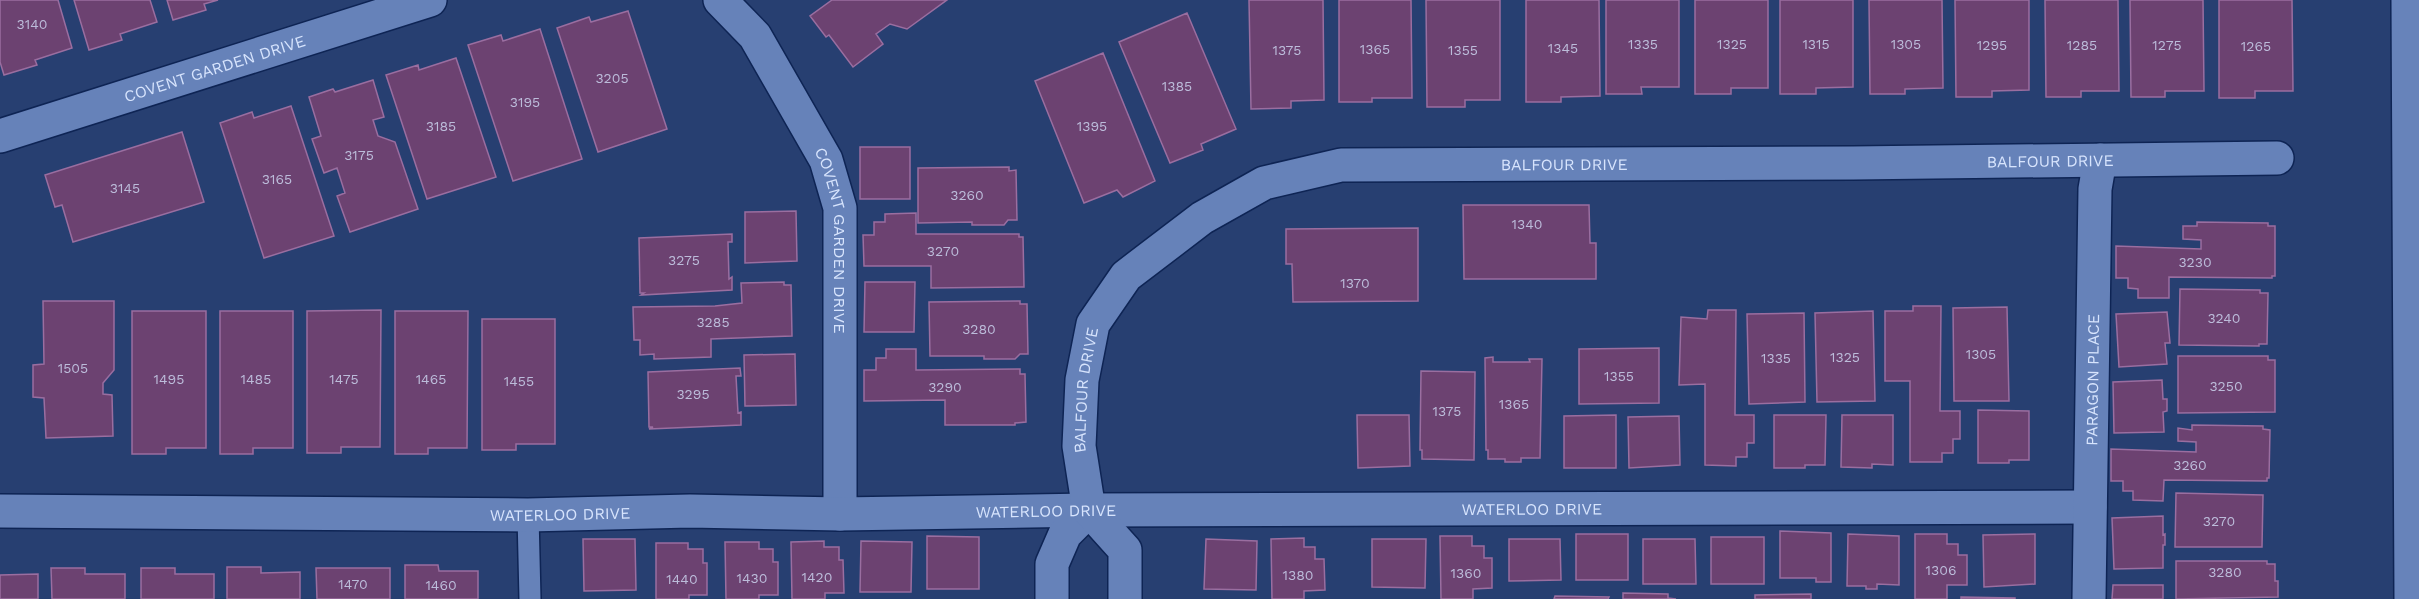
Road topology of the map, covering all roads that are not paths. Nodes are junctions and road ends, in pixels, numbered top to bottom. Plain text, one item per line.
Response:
1 (430, 0) edge
2 (720, 0) edge
3 (2408, 0) edge
4 (0, 136) edge
5 (2277, 158) dead end
6 (2100, 160) junction
7 (2090, 507) junction
8 (1089, 510) junction
9 (0, 511) edge
10 (840, 514) junction
11 (528, 515) junction
12 (530, 599) edge
13 (1052, 599) edge
14 (1125, 599) edge
15 (2089, 599) edge
16 (2411, 599) edge

1 - 4 street, COVENT GARDEN DRIVE
2 - 10 street, COVENT GARDEN DRIVE
3 - 16 main road
5 - 6 street, BALFOUR DRIVE
6 - 7 street, PARAGON PLACE
6 - 8 street, BALFOUR DRIVE
7 - 8 street, WATERLOO DRIVE
7 - 15 street, PARAGON PLACE
8 - 10 street, WATERLOO DRIVE
8 - 13 street
8 - 14 street
9 - 11 street, WATERLOO DRIVE
10 - 11 street, WATERLOO DRIVE
11 - 12 lane

